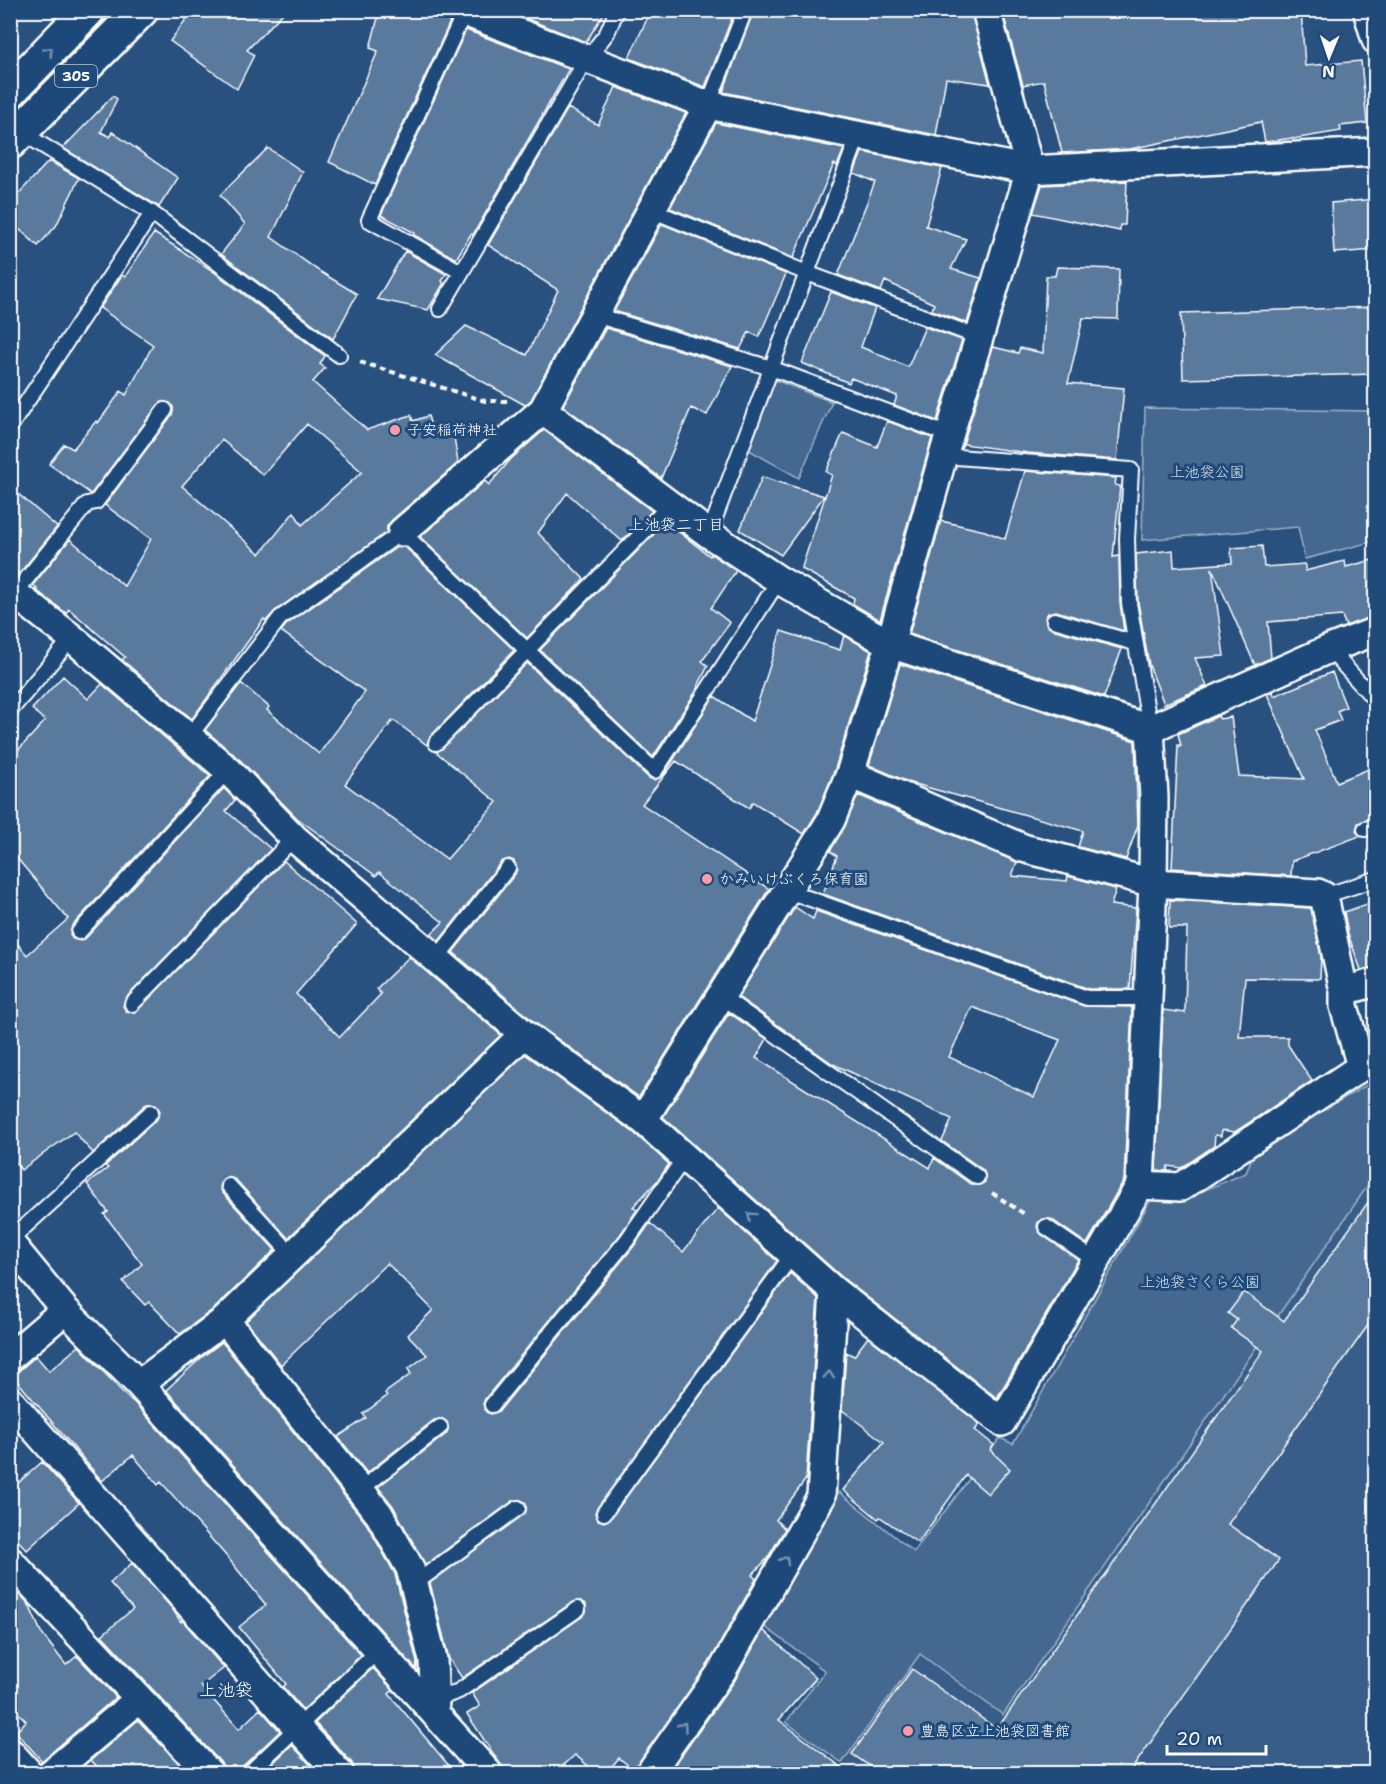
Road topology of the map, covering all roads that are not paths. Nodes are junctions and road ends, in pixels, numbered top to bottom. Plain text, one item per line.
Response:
1 (88, 10) edge
2 (141, 10) edge
3 (617, 10) edge
4 (745, 10) edge
5 (986, 10) edge
6 (1367, 10) edge
7 (461, 12) edge
8 (505, 19) edge
9 (1376, 40) edge
10 (586, 60) junction
11 (10, 90) edge
12 (708, 105) junction
13 (859, 134) junction
14 (16, 137) edge
15 (1376, 152) edge
16 (1030, 170) junction
17 (651, 210) junction
18 (152, 213) junction
19 (461, 272) junction
20 (807, 273) junction
21 (440, 309) dead end
22 (595, 315) junction
23 (978, 337) junction
24 (339, 355) road end
25 (771, 368) junction
26 (165, 410) dead end
27 (543, 410) junction
28 (10, 427) edge
29 (946, 445) junction
30 (670, 505) junction
31 (402, 532) junction
32 (709, 534) junction
33 (779, 580) junction
34 (13, 592) edge
35 (1054, 620) dead end
36 (1376, 631) edge
37 (72, 638) junction
38 (1136, 643) junction
39 (890, 644) junction
40 (1329, 649) junction
41 (528, 651) junction
42 (1376, 701) edge
43 (10, 711) edge
44 (1150, 729) junction
45 (189, 737) junction
46 (436, 743) dead end
47 (228, 770) junction
48 (850, 774) junction
49 (294, 838) junction
50 (508, 867) dead end
51 (1376, 879) edge
52 (1153, 883) junction
53 (788, 891) junction
54 (1324, 896) junction
55 (79, 932) dead end
56 (435, 959) junction
57 (1376, 982) edge
58 (1344, 991) junction
59 (721, 996) junction
60 (1147, 998) junction
61 (132, 1004) dead end
62 (524, 1034) junction
63 (151, 1112) dead end
64 (644, 1120) junction
65 (685, 1157) junction
66 (977, 1177) road end
67 (1140, 1185) junction
68 (229, 1186) dead end
69 (1046, 1227) road end
70 (10, 1242) edge
71 (793, 1254) junction
72 (293, 1256) junction
73 (1096, 1260) junction
74 (834, 1291) junction
75 (65, 1310) junction
76 (225, 1320) junction
77 (10, 1357) edge
78 (139, 1383) junction
79 (10, 1401) edge
80 (492, 1405) dead end
81 (440, 1427) dead end
82 (360, 1490) junction
83 (518, 1508) dead end
84 (604, 1513) dead end
85 (10, 1561) edge
86 (414, 1584) junction
87 (578, 1609) dead end
88 (379, 1650) junction
89 (139, 1699) junction
90 (435, 1707) junction
91 (297, 1727) junction
92 (10, 1752) edge
93 (30, 1773) edge
94 (50, 1773) edge
95 (210, 1773) edge
96 (248, 1773) edge
97 (340, 1773) edge
98 (489, 1773) edge
99 (649, 1773) edge

11 -> 1 main road, 305
2 - 14 main road, 305
3 - 10 lane
4 - 12 lane
5 - 16 street
6 - 9 street
7 - 8 street
7 - 19 lane
8 - 10 street
10 - 12 street
10 - 19 lane
12 - 13 street
12 - 17 street
13 - 16 street
13 - 20 lane
14 - 18 lane
15 - 16 street
16 - 23 street
17 - 20 lane
17 - 22 street
18 - 24 lane
18 - 28 lane
19 - 21 lane
20 - 23 lane
20 - 25 lane
22 - 25 lane
22 - 27 street
23 - 29 street
25 - 29 lane
25 - 32 lane
26 - 34 lane
27 - 30 street
27 - 31 street
29 - 38 lane
29 - 39 street
30 - 32 street
30 - 41 lane
31 - 41 lane
31 - 45 lane
32 - 33 street
33 - 39 street
33 - 41 lane
34 - 37 street
35 - 38 lane
36 - 40 street
37 - 43 lane
37 - 45 street
38 - 44 lane
39 - 44 street
39 - 48 street
40 - 42 lane
40 - 44 street
41 - 46 lane
44 - 52 street
45 - 47 street
47 - 49 street
47 - 55 lane
48 - 52 street
48 - 53 street
49 - 56 street
49 - 61 lane
50 - 56 lane
51 - 54 lane
52 - 54 street
52 - 60 street
53 - 59 street
53 - 60 lane
54 - 58 street
56 - 62 street
57 - 58 street
58 - 67 street
59 - 64 street
59 - 66 lane
60 - 67 street
62 - 64 street
62 - 72 street
63 - 70 lane
64 - 65 street
71 -> 65 street
65 - 80 lane
67 - 73 street
68 - 72 lane
69 - 73 lane
70 - 75 street
71 - 74 street
71 - 84 lane
72 - 76 street
73 - 74 street
99 -> 74 street
75 - 77 street
75 - 78 street
76 - 78 street
76 - 82 street
78 - 88 street
79 - 91 street
81 - 82 lane
82 - 86 street
83 - 86 lane
85 - 89 street
86 - 90 street
87 - 90 lane
88 - 90 street
88 - 91 lane
89 - 94 street
89 - 95 street
90 - 98 street
91 - 96 lane
91 - 97 street
92 - 93 street

